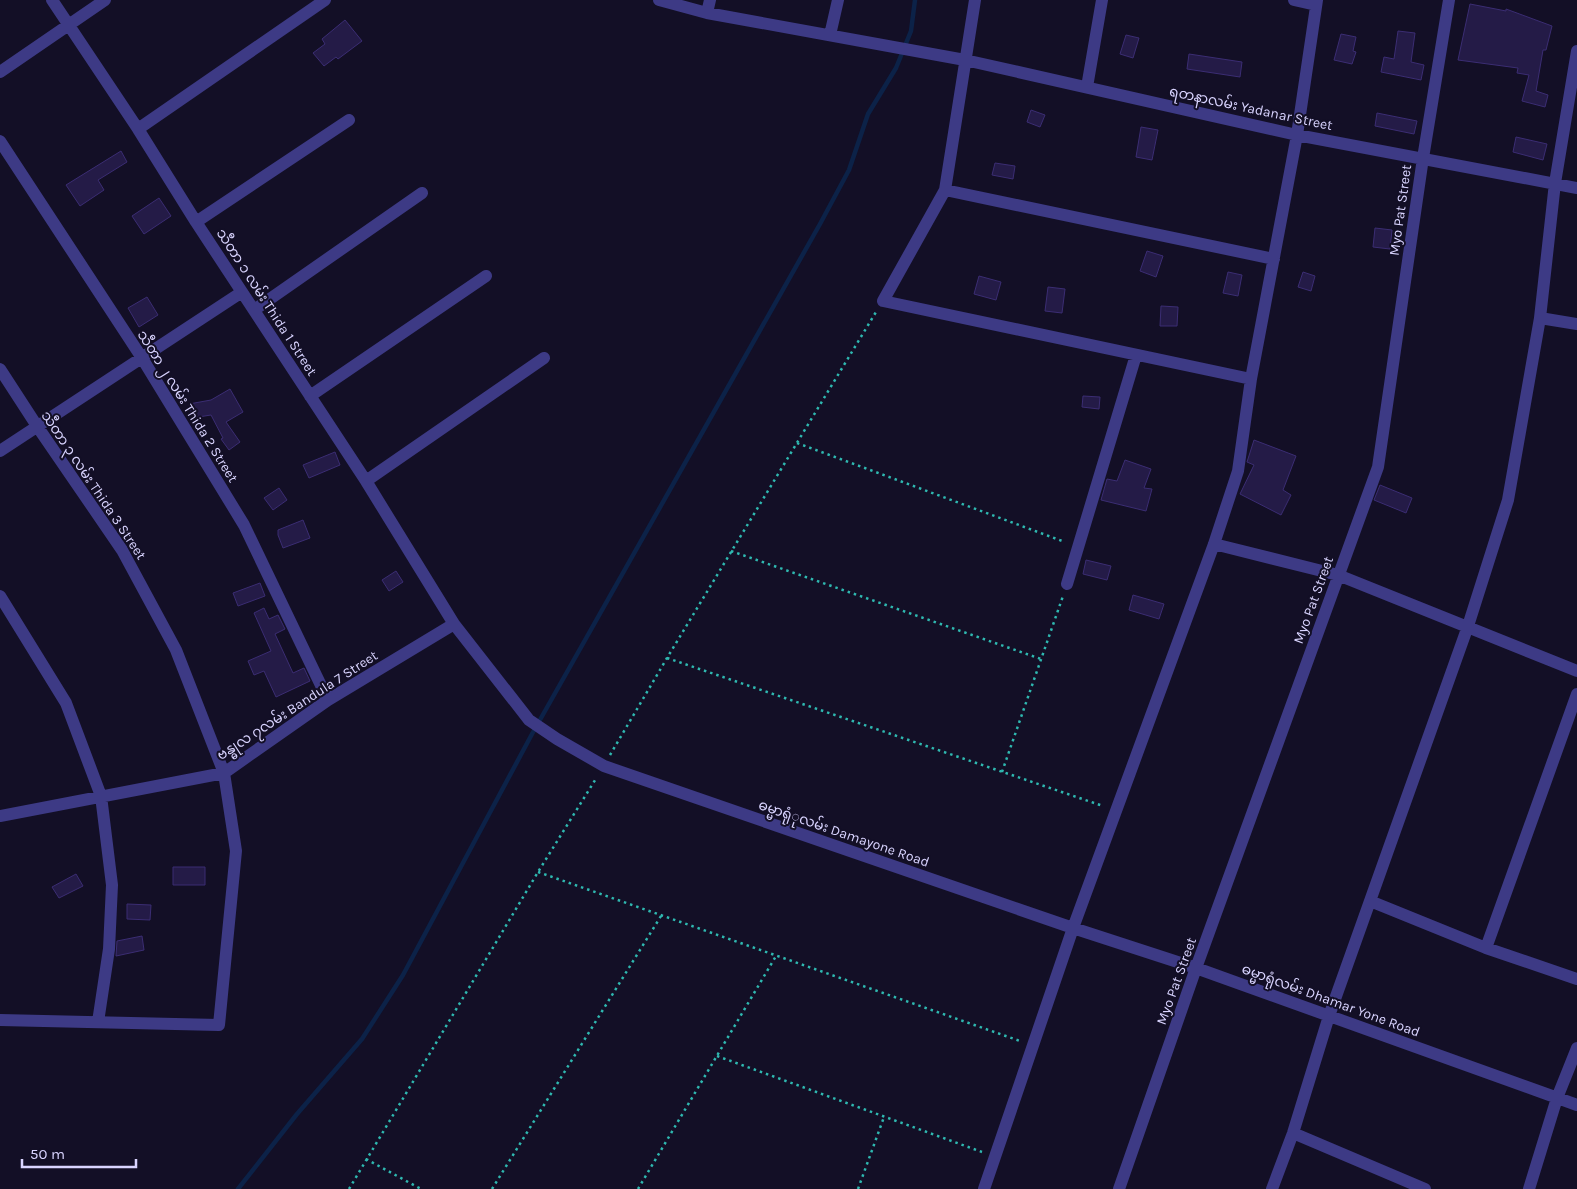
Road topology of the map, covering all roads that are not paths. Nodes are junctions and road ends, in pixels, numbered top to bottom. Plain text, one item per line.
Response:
1 (52, 0) edge
2 (105, 0) edge
3 (325, 0) edge
4 (659, 0) edge
5 (710, 0) edge
6 (838, 0) edge
7 (975, 0) edge
8 (1102, 0) edge
9 (1294, 0) edge
10 (1450, 0) edge
11 (1317, 3) edge
12 (707, 13) junction
13 (68, 25) junction
14 (830, 35) junction
15 (1577, 51) edge
16 (965, 60) junction
17 (0, 72) edge
18 (1087, 87) junction
19 (349, 120) dead end
20 (138, 129) junction
21 (1297, 135) junction
22 (0, 140) edge
23 (1423, 158) junction
24 (1555, 183) junction
25 (1577, 188) edge
26 (946, 190) junction
27 (422, 193) dead end
28 (196, 222) junction
29 (1274, 259) junction
30 (486, 276) dead end
31 (242, 292) junction
32 (254, 310) junction
33 (1540, 318) junction
34 (1577, 324) edge
35 (1136, 354) junction
36 (142, 358) junction
37 (544, 358) dead end
38 (0, 369) edge
39 (1251, 379) junction
40 (310, 396) junction
41 (37, 426) junction
42 (0, 451) edge
43 (366, 481) junction
44 (1214, 544) junction
45 (1338, 574) junction
46 (1067, 584) road end
47 (0, 596) edge
48 (454, 624) junction
49 (1468, 626) junction
50 (1577, 671) edge
51 (1577, 694) edge
52 (328, 700) junction
53 (530, 720) joint
54 (224, 773) junction
55 (101, 796) junction
56 (0, 816) edge
57 (1370, 901) junction
58 (1073, 928) junction
59 (1486, 948) junction
60 (1196, 968) junction
61 (1577, 978) edge
62 (1329, 1016) junction
63 (0, 1020) edge
64 (98, 1022) junction
65 (1577, 1048) edge
66 (1557, 1098) junction
67 (1577, 1105) edge
68 (1293, 1134) junction
69 (1401, 1185) edge
70 (984, 1189) edge
71 (1118, 1189) edge
72 (1272, 1189) edge
73 (1425, 1189) edge
74 (1529, 1189) edge

1 - 13 street, သီတာ ၁ လမ်း Thida 1 Street
2 - 13 street
3 - 20 street
4 - 12 street
5 - 12 street
6 - 14 street
7 - 16 street
8 - 18 street
9 - 11 street
10 - 23 street, Myo Pat Street
11 - 21 street
12 - 14 street
13 - 17 street
13 - 20 street, သီတာ ၁ လမ်း Thida 1 Street
14 - 16 street, ရတနာလမ်း Yadanar Street
15 - 24 street
16 - 18 street, ရတနာလမ်း Yadanar Street
16 - 26 street
18 - 21 street, ရတနာလမ်း Yadanar Street
19 - 28 street
20 - 28 street, သီတာ ၁ လမ်း Thida 1 Street
21 - 23 street, ရတနာလမ်း Yadanar Street
21 - 29 street
22 - 36 street, သီတာ ၂ လမ်း Thida 2 Street
23 - 24 street, ရတနာလမ်း Yadanar Street
23 - 45 street, Myo Pat Street
24 - 25 street, ရတနာလမ်း Yadanar Street
24 - 33 street
26 - 29 street
26 - 35 street
27 - 32 street
28 - 31 street, သီတာ ၁ လမ်း Thida 1 Street
29 - 39 street
30 - 40 street
31 - 32 street, သီတာ ၁ လမ်း Thida 1 Street
31 - 36 street
32 - 40 street, သီတာ ၁ လမ်း Thida 1 Street
33 - 34 street
33 - 49 street
35 - 39 street
35 - 46 street
36 - 41 street
36 - 52 street, သီတာ ၂ လမ်း Thida 2 Street
37 - 43 street
38 - 41 street, သီတာ ၃ လမ်း Thida 3 Street
39 - 44 street
40 - 43 street, သီတာ ၁ လမ်း Thida 1 Street
41 - 42 street
41 - 54 street, သီတာ ၃ လမ်း Thida 3 Street
43 - 48 street, သီတာ ၁ လမ်း Thida 1 Street
44 - 45 street
44 - 58 street
45 - 49 street
45 - 60 street, Myo Pat Street
47 - 55 street
48 - 52 street, ဗန္ဓုလ ၇လမ်း Bandula 7 Street
48 - 53 street, သီတာ ၁ လမ်း Thida 1 Street
49 - 50 street
49 - 57 street
51 - 59 street
52 - 54 street, ဗန္ဓုလ ၇လမ်း Bandula 7 Street
53 - 58 street, ဓမ္မာရုံုလမ်း Damayone Road
54 - 55 street, ဗန္ဓုလ ၇လမ်း Bandula 7 Street
54 - 64 street, သီတာ ၃ လမ်း Thida 3 Street
55 - 56 street, ဗန္ဓုလ ၇လမ်း Bandula 7 Street
55 - 64 street
57 - 59 street
57 - 62 street
58 - 60 street, ဓမ္မာရုံလမ်း Dhamar Yone Road
58 - 70 street
59 - 61 street
60 - 62 street, ဓမ္မာရုံလမ်း Dhamar Yone Road
60 - 71 street, Myo Pat Street
62 - 66 street, ဓမ္မာရုံလမ်း Dhamar Yone Road
62 - 68 street
63 - 64 street
65 - 66 street
66 - 67 street, ဓမ္မာရုံလမ်း Dhamar Yone Road
66 - 74 street
68 - 69 street
68 - 72 street
69 - 73 street

